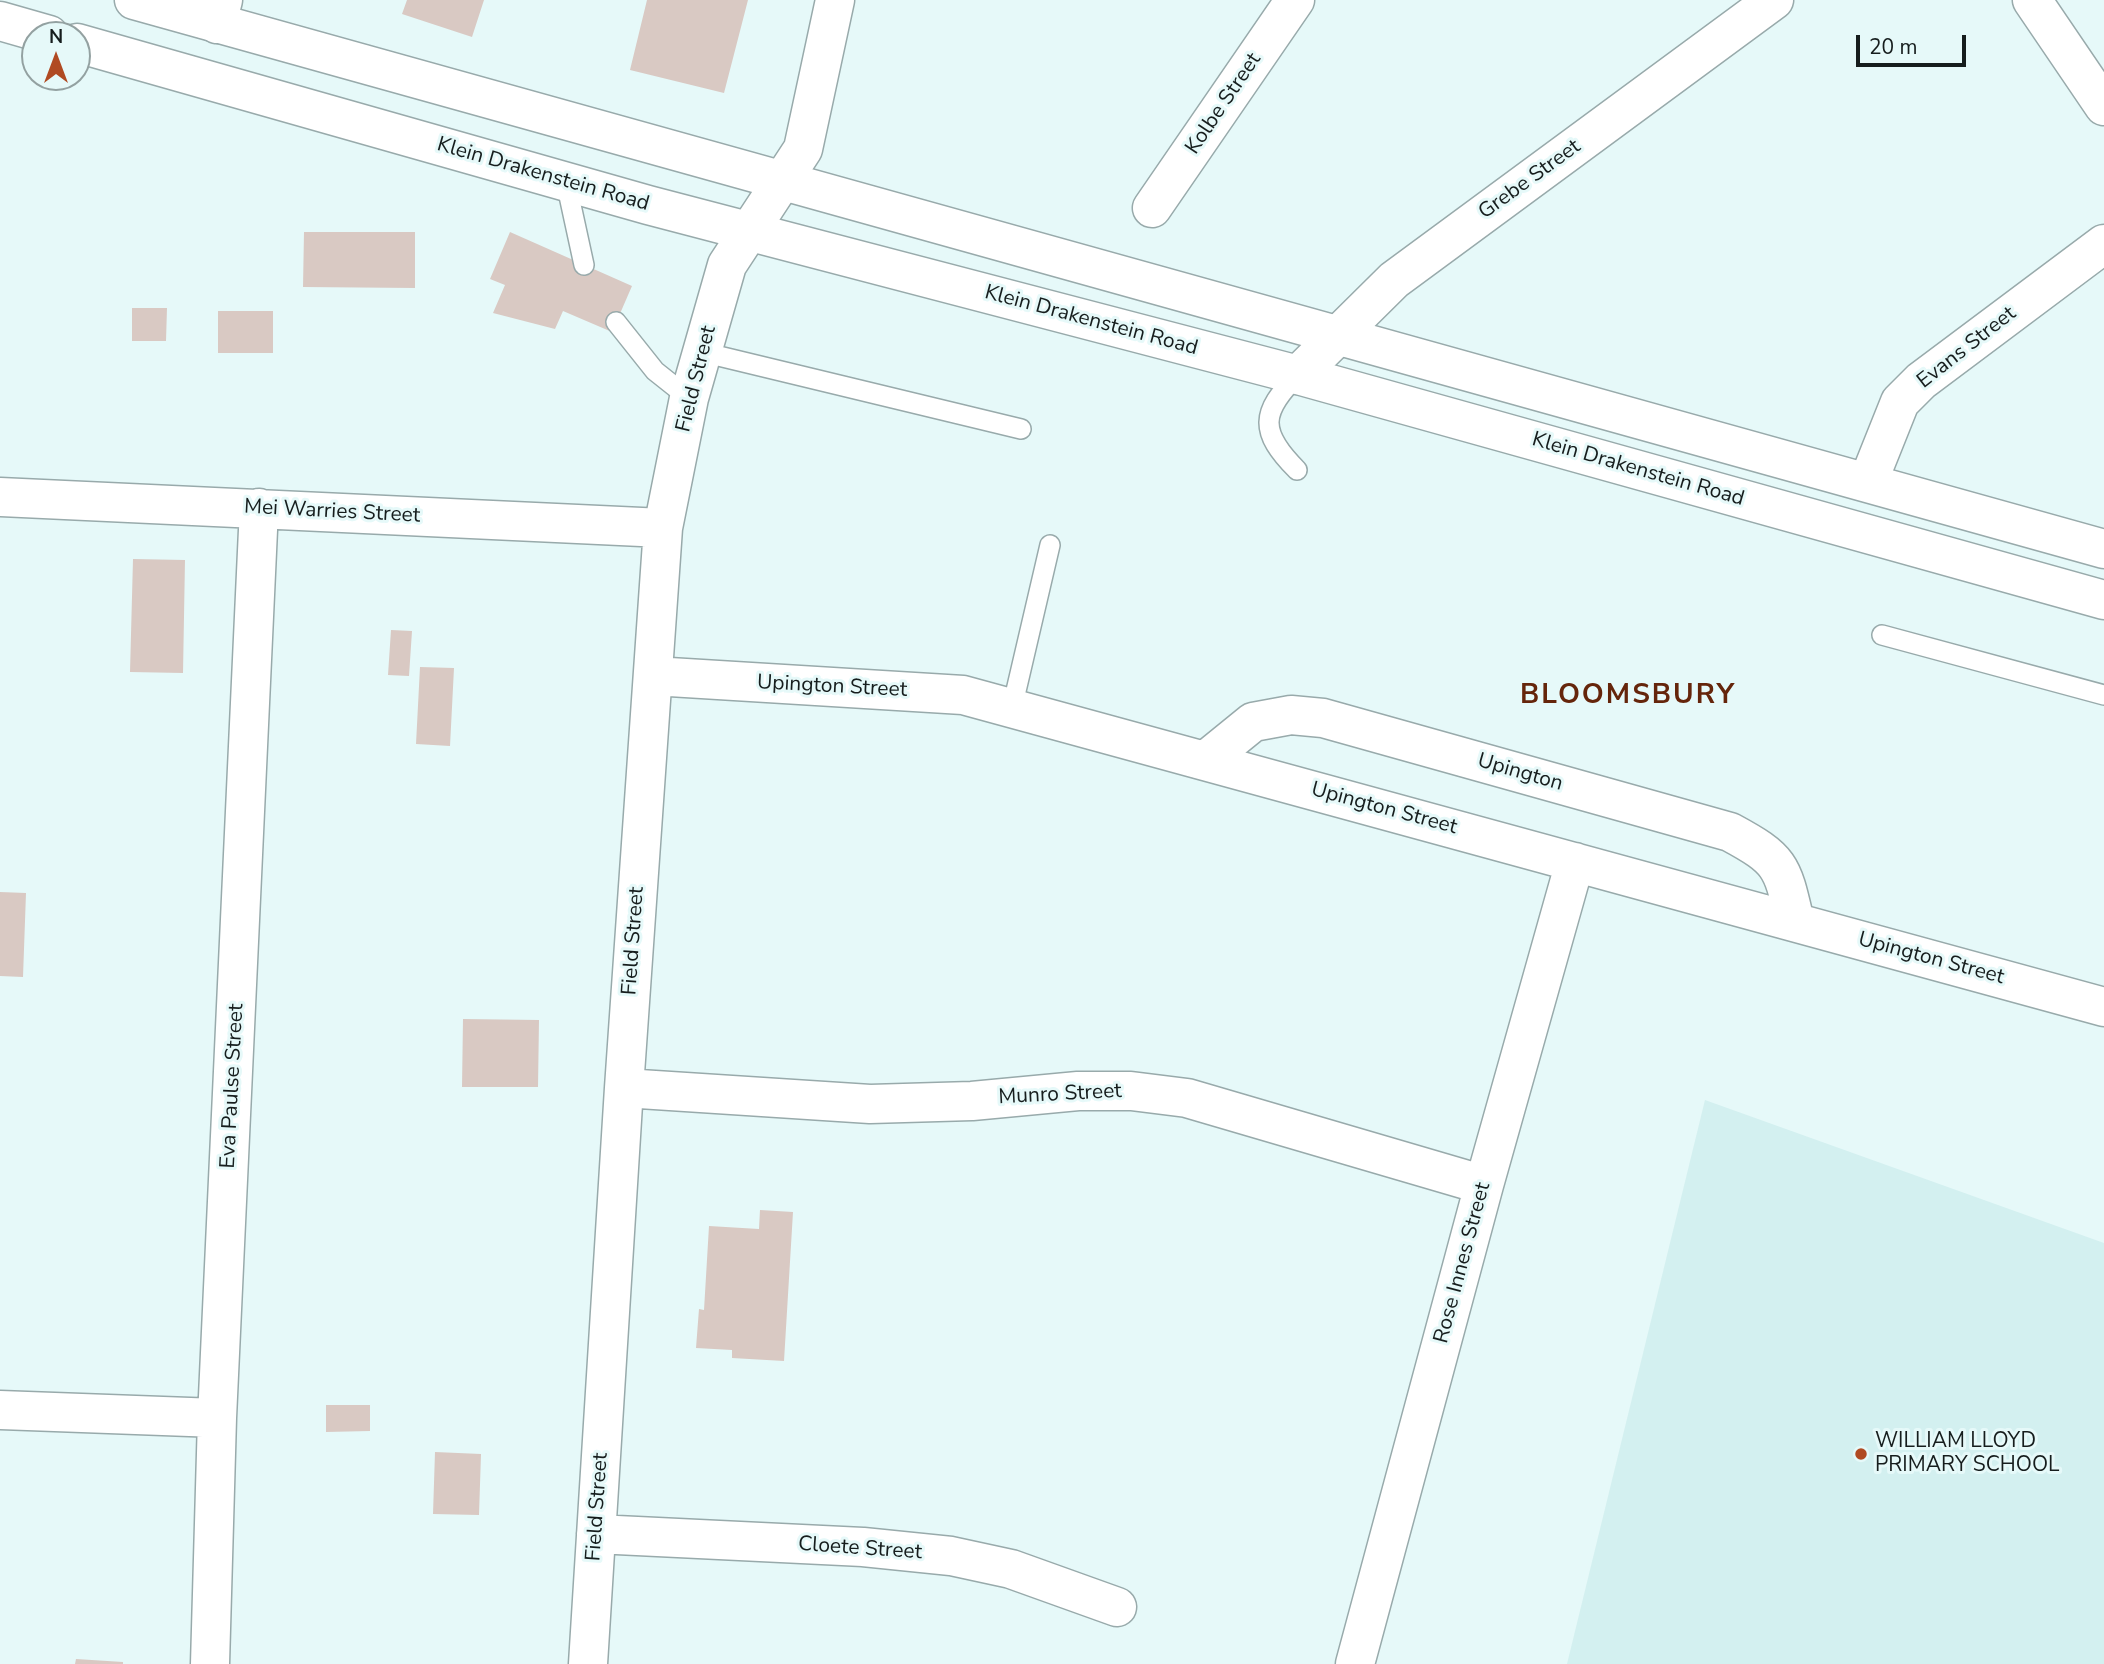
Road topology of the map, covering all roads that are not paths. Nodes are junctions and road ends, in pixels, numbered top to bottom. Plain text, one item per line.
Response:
1 (134, 0) edge
2 (835, 0) edge
3 (1295, 0) edge
4 (1774, 0) edge
5 (2032, 0) edge
6 (220, 12) edge
7 (0, 21) edge
8 (21, 27) edge
9 (91, 47) edge
10 (2104, 106) edge
11 (785, 180) junction
12 (566, 182) junction
13 (1152, 208) dead end
14 (750, 232) junction
15 (2104, 244) edge
16 (584, 265) dead end
17 (616, 322) dead end
18 (1339, 336) junction
19 (702, 352) junction
20 (1298, 374) junction
21 (689, 398) junction
22 (1021, 429) dead end
23 (1297, 470) dead end
24 (1868, 482) junction
25 (0, 497) edge
26 (259, 508) junction
27 (663, 528) junction
28 (1050, 545) dead end
29 (2104, 550) edge
30 (2104, 600) edge
31 (1882, 635) dead end
32 (653, 676) junction
33 (2104, 695) edge
34 (1012, 709) junction
35 (1205, 761) junction
36 (1576, 862) junction
37 (1795, 922) junction
38 (2104, 1007) edge
39 (624, 1088) junction
40 (1484, 1185) junction
41 (0, 1410) edge
42 (217, 1418) junction
43 (596, 1534) junction
44 (1117, 1606) dead end
45 (210, 1664) edge
46 (588, 1664) edge
47 (1355, 1664) edge

1 - 6 street
2 - 11 street, Field Street
3 - 13 street, Kolbe Street
4 - 18 street, Grebe Street
5 - 10 street
6 - 11 street
7 - 8 street
9 - 12 street, Klein Drakenstein Road
11 - 14 street, Field Street
11 - 18 street
12 - 14 street, Klein Drakenstein Road
12 - 16 lane
14 - 19 street, Field Street
14 - 20 street, Klein Drakenstein Road
15 - 24 street, Evans Street
17 - 21 lane
18 - 20 street, Grebe Street
18 - 24 street
19 - 21 street, Field Street
19 - 22 lane
20 - 23 lane
20 - 30 street, Klein Drakenstein Road
21 - 27 street, Field Street
24 - 29 street
25 - 26 street, Mei Warries Street
26 - 27 street, Mei Warries Street
26 - 42 street, Eva Paulse Street
27 - 32 street, Field Street
28 - 34 lane
31 - 33 lane
32 - 34 street, Upington Street
32 - 39 street, Field Street
34 - 35 street, Upington Street
35 - 36 street, Upington Street
35 - 37 street, Upington
36 - 37 street, Upington Street
36 - 40 street, Rose Innes Street
37 - 38 street, Upington Street
39 - 40 street, Munro Street
39 - 43 street, Field Street
40 - 47 street, Rose Innes Street
41 - 42 street
42 - 45 street, Eva Paulse Street
43 - 44 street, Cloete Street
43 - 46 street, Field Street

